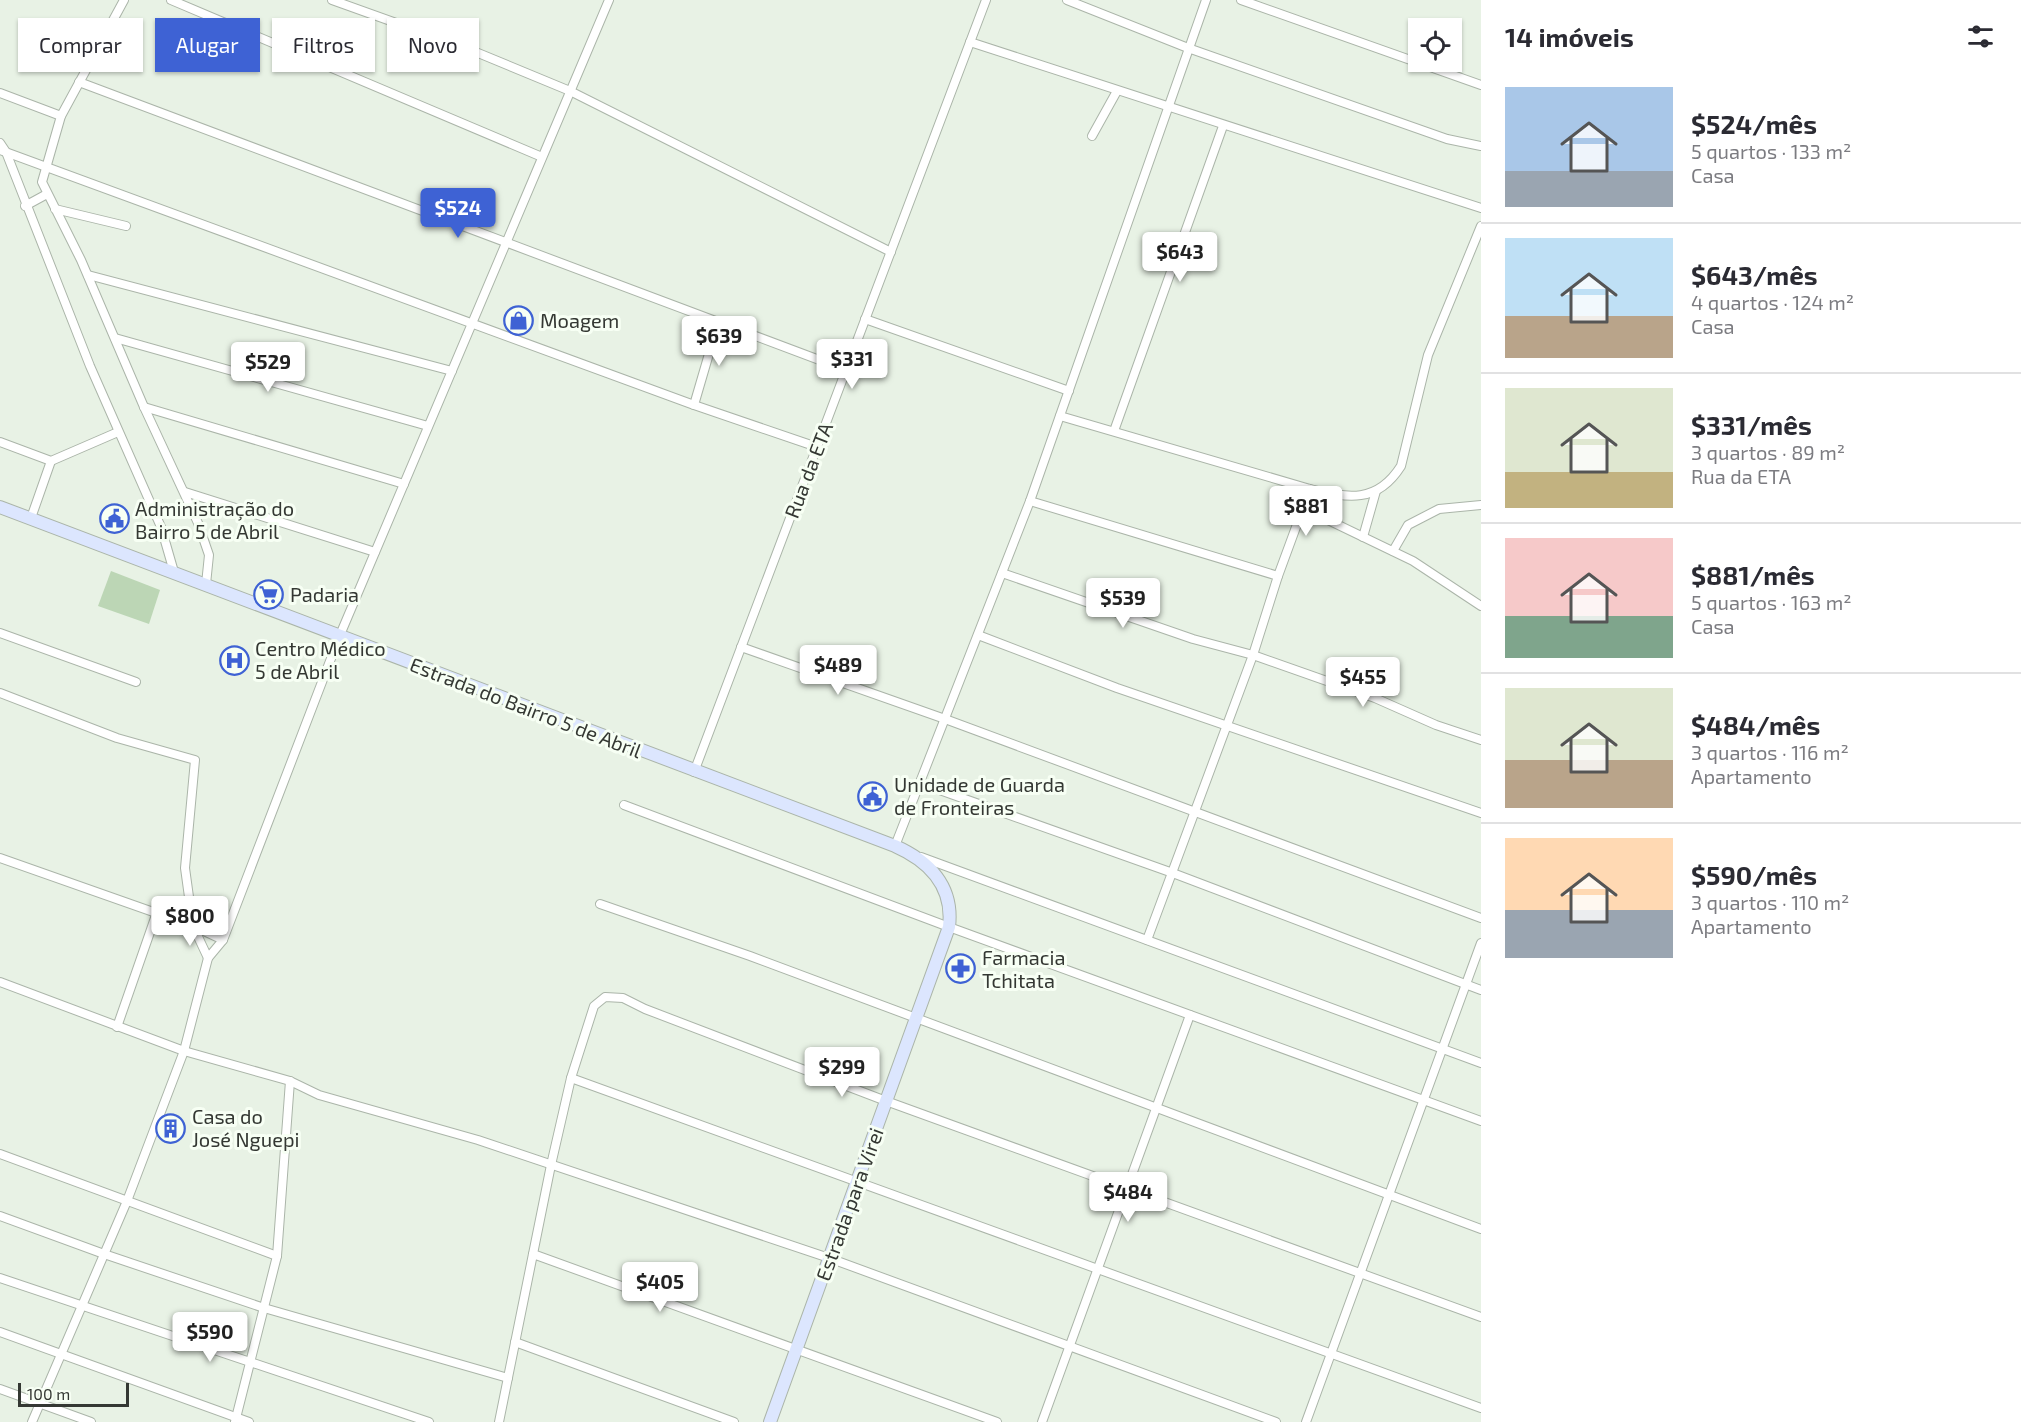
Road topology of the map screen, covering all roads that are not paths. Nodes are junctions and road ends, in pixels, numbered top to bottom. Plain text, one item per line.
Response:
1 (124, 0) edge
2 (171, 0) edge
3 (332, 0) edge
4 (986, 0) edge
5 (1067, 0) edge
6 (1206, 0) edge
7 (1241, 0) edge
8 (605, 3) edge
9 (970, 42) junction
10 (1188, 48) junction
11 (79, 82) junction
12 (1481, 86) edge
13 (570, 91) junction
14 (1117, 91) junction
15 (0, 93) edge
16 (1167, 108) junction
17 (61, 116) junction
18 (1223, 126) junction
19 (1092, 136) dead end
20 (0, 143) edge
21 (1481, 146) edge
22 (3, 151) edge
23 (542, 157) junction
24 (45, 166) junction
25 (47, 194) junction
26 (25, 206) junction
27 (1481, 208) edge
28 (55, 209) junction
29 (126, 226) dead end
30 (1481, 226) edge
31 (506, 243) junction
32 (891, 252) junction
33 (88, 274) junction
34 (865, 320) junction
35 (472, 322) junction
36 (718, 323) junction
37 (115, 338) junction
38 (846, 370) junction
39 (452, 371) junction
40 (1069, 391) junction
41 (694, 405) junction
42 (144, 407) junction
43 (1060, 416) junction
44 (428, 426) junction
45 (1114, 431) junction
46 (118, 432) junction
47 (0, 442) edge
48 (817, 447) junction
49 (51, 461) junction
50 (404, 484) junction
51 (1310, 489) junction
52 (1376, 491) junction
53 (185, 492) junction
54 (1030, 501) junction
55 (1481, 505) edge
56 (0, 507) edge
57 (1303, 508) junction
58 (31, 518) junction
59 (1363, 537) junction
60 (1393, 551) junction
61 (375, 552) junction
62 (174, 572) junction
63 (1002, 573) junction
64 (1278, 576) junction
65 (206, 584) junction
66 (1481, 606) edge
67 (0, 633) edge
68 (340, 635) junction
69 (978, 635) junction
70 (741, 648) junction
71 (1253, 655) junction
72 (136, 682) dead end
73 (0, 693) edge
74 (945, 719) junction
75 (1226, 725) junction
76 (1481, 740) edge
77 (694, 772) junction
78 (920, 783) junction
79 (624, 805) dead end
80 (1195, 812) junction
81 (1481, 813) edge
82 (895, 846) junction
83 (917, 856) junction
84 (0, 860) edge
85 (1170, 872) junction
86 (600, 903) dead end
87 (156, 915) junction
88 (1481, 918) edge
89 (193, 926) junction
90 (949, 927) junction
91 (223, 940) junction
92 (1147, 940) junction
93 (1481, 943) edge
94 (208, 958) junction
95 (0, 982) edge
96 (1466, 984) junction
97 (1481, 990) edge
98 (1190, 1015) junction
99 (916, 1018) junction
100 (117, 1027) junction
101 (1442, 1048) junction
102 (184, 1051) junction
103 (1481, 1063) edge
104 (571, 1078) junction
105 (290, 1081) junction
106 (1423, 1100) junction
107 (886, 1101) junction
108 (1156, 1107) junction
109 (1481, 1121) edge
110 (0, 1154) edge
111 (552, 1165) junction
112 (857, 1181) junction
113 (1127, 1188) junction
114 (1389, 1195) junction
115 (127, 1201) junction
116 (0, 1216) edge
117 (1481, 1229) edge
118 (104, 1254) junction
119 (533, 1254) junction
120 (277, 1256) junction
121 (829, 1258) junction
122 (1098, 1268) junction
123 (1360, 1273) junction
124 (0, 1278) edge
125 (82, 1306) junction
126 (264, 1308) junction
127 (1481, 1317) edge
128 (0, 1332) edge
129 (515, 1342) junction
130 (1070, 1346) junction
131 (797, 1348) junction
132 (1331, 1353) junction
133 (60, 1355) junction
134 (250, 1364) junction
135 (508, 1378) junction
136 (0, 1389) edge
137 (40, 1403) junction
138 (1481, 1408) edge
139 (236, 1420) edge
140 (32, 1422) edge
141 (91, 1422) edge
142 (249, 1422) edge
143 (429, 1422) edge
144 (499, 1422) edge
145 (734, 1422) edge
146 (770, 1422) edge
147 (997, 1422) edge
148 (1042, 1422) edge
149 (1276, 1422) edge
150 (1306, 1422) edge

1 - 11 street
2 - 23 street
3 - 13 street
4 - 9 street, Rua da ETA
5 - 10 street
6 - 10 street
7 - 12 street
8 - 13 street
9 - 14 street
9 - 32 street, Rua da ETA
10 - 16 street
10 - 21 street
11 - 17 street
11 - 31 street
13 - 23 street
13 - 32 street
14 - 16 street
14 - 19 street
15 - 17 street
16 - 18 street
16 - 40 street
17 - 24 street
18 - 27 street
18 - 45 street
20 - 22 street
22 - 24 street
22 - 26 street
23 - 31 street
24 - 25 street
24 - 35 street
25 - 26 street
25 - 28 street
26 - 46 street
28 - 29 street
28 - 33 street
30 - 52 street
31 - 35 street
31 - 36 street
32 - 34 street, Rua da ETA
33 - 37 street
33 - 39 street
34 - 38 street, Rua da ETA
34 - 40 street
35 - 39 street
35 - 41 street
36 - 38 street
36 - 41 street
37 - 42 street
37 - 44 street
38 - 48 street, Rua da ETA
39 - 44 street
40 - 43 street
41 - 48 street
42 - 50 street
42 - 53 street
43 - 45 street
43 - 54 street
44 - 50 street
45 - 51 street
46 - 49 street
46 - 62 street
47 - 49 street
48 - 70 street, Rua da ETA
49 - 58 street
50 - 61 street
51 - 52 street
51 - 57 street
52 - 59 street
53 - 61 street
53 - 65 street
54 - 63 street
54 - 64 street
55 - 60 street
56 - 58 street, Estrada do Bairro 5 de Abril
57 - 59 street
57 - 64 street
58 - 62 street, Estrada do Bairro 5 de Abril
59 - 60 street
60 - 66 street
61 - 68 street
62 - 65 street, Estrada do Bairro 5 de Abril
63 - 69 street
63 - 71 street
64 - 71 street
65 - 68 street, Estrada do Bairro 5 de Abril
67 - 72 street
68 - 77 street, Estrada do Bairro 5 de Abril
68 - 91 street
69 - 74 street
69 - 75 street
70 - 74 street
70 - 77 street, Rua da ETA
71 - 75 street
71 - 76 street
73 - 89 street
74 - 78 street
74 - 80 street
75 - 80 street
75 - 81 street
77 - 82 street, Estrada do Bairro 5 de Abril
78 - 82 street
78 - 85 street
79 - 90 street
80 - 85 street
80 - 88 street
82 - 83 street, Estrada do Bairro 5 de Abril
83 - 90 street, Estrada para Virei
83 - 92 street
84 - 87 street
85 - 92 street
85 - 96 street
86 - 99 street
87 - 89 street
87 - 100 street
89 - 91 street
89 - 94 street
90 - 98 street
90 - 99 street, Estrada para Virei
91 - 94 street
92 - 101 street
93 - 96 street
94 - 102 street
95 - 100 street
96 - 97 street
96 - 101 street
98 - 106 street
98 - 108 street
99 - 107 street, Estrada para Virei
99 - 108 street
100 - 102 street
101 - 103 street
101 - 106 street
102 - 105 street
102 - 115 street
104 - 107 street
104 - 111 street
104 - 112 street
105 - 111 street
105 - 120 street
106 - 109 street
106 - 114 street
107 - 112 street, Estrada para Virei
107 - 113 street
108 - 113 street
108 - 114 street
110 - 115 street
111 - 119 street
111 - 121 street
112 - 121 street, Estrada para Virei
112 - 122 street
113 - 122 street
113 - 123 street
114 - 117 street
114 - 123 street
115 - 118 street
115 - 120 street
116 - 118 street
118 - 125 street
118 - 126 street
119 - 129 street
119 - 131 street
120 - 126 street
121 - 130 street
121 - 131 street, Estrada para Virei
122 - 130 street
122 - 132 street
123 - 127 street
123 - 132 street
124 - 125 street
125 - 133 street
125 - 134 street
126 - 134 street
126 - 135 street
128 - 133 street
129 - 135 street
129 - 145 street
130 - 148 street
130 - 149 street
131 - 146 street, Estrada para Virei
131 - 147 street
132 - 138 street
132 - 150 street
133 - 137 street
133 - 139 street
134 - 139 street
134 - 143 street
135 - 144 street
136 - 137 street
137 - 140 street
137 - 141 street
139 - 142 street

